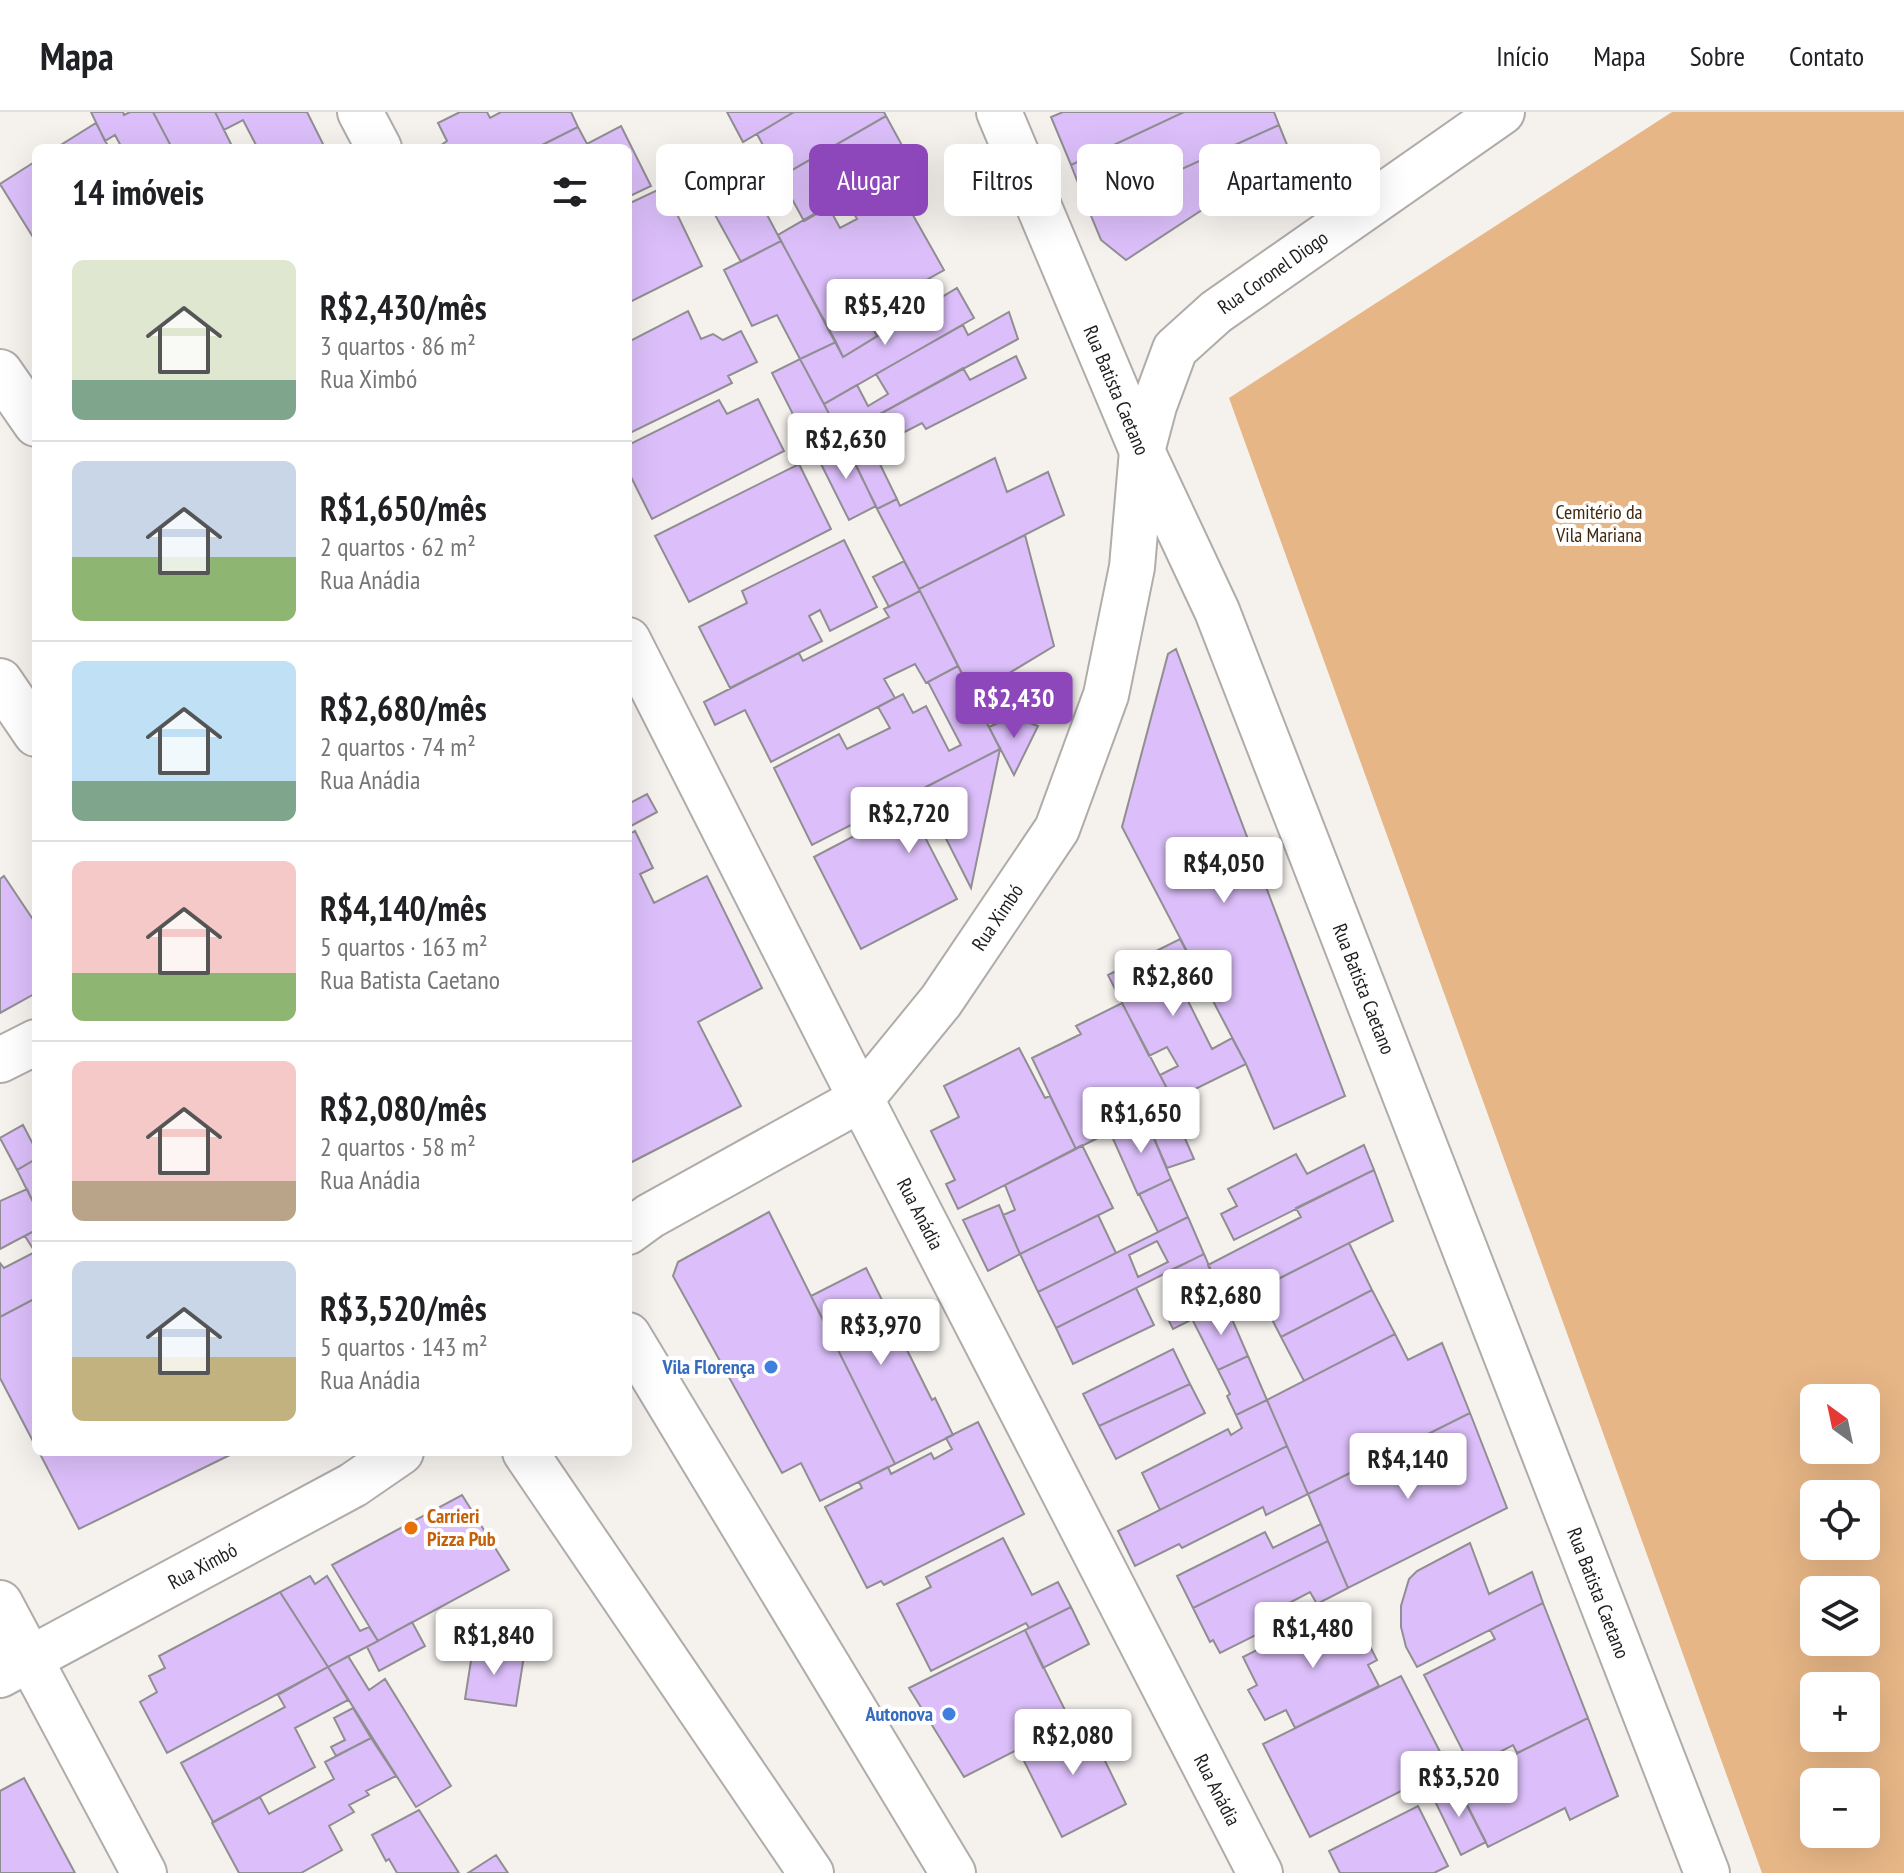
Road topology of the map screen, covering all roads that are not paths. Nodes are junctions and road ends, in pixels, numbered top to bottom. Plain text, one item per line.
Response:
1 (360, 112) edge
2 (999, 112) edge
3 (1502, 112) edge
4 (377, 144) edge
5 (0, 372) edge
6 (32, 418) edge
7 (1142, 451) junction
8 (632, 648) edge
9 (0, 681) edge
10 (32, 728) edge
11 (32, 1044) edge
12 (0, 1060) edge
13 (861, 1099) junction
14 (632, 1229) edge
15 (632, 1342) edge
16 (395, 1456) edge
17 (528, 1456) edge
18 (0, 1603) edge
19 (15, 1667) edge
20 (144, 1873) edge
21 (811, 1873) edge
22 (953, 1873) edge
23 (1260, 1873) edge
24 (1707, 1873) edge

1 - 4 street
2 - 7 street, Rua Batista Caetano
3 - 7 street, Rua Coronel Diogo
5 - 6 street
7 - 13 street, Rua Ximbó
7 - 24 street, Rua Batista Caetano
8 - 13 street, Rua Anádia
9 - 10 street
11 - 12 street
13 - 14 street, Rua Ximbó
13 - 23 street, Rua Anádia
15 - 22 street
16 - 19 street, Rua Ximbó
17 - 21 street
18 - 19 street
19 - 20 street

